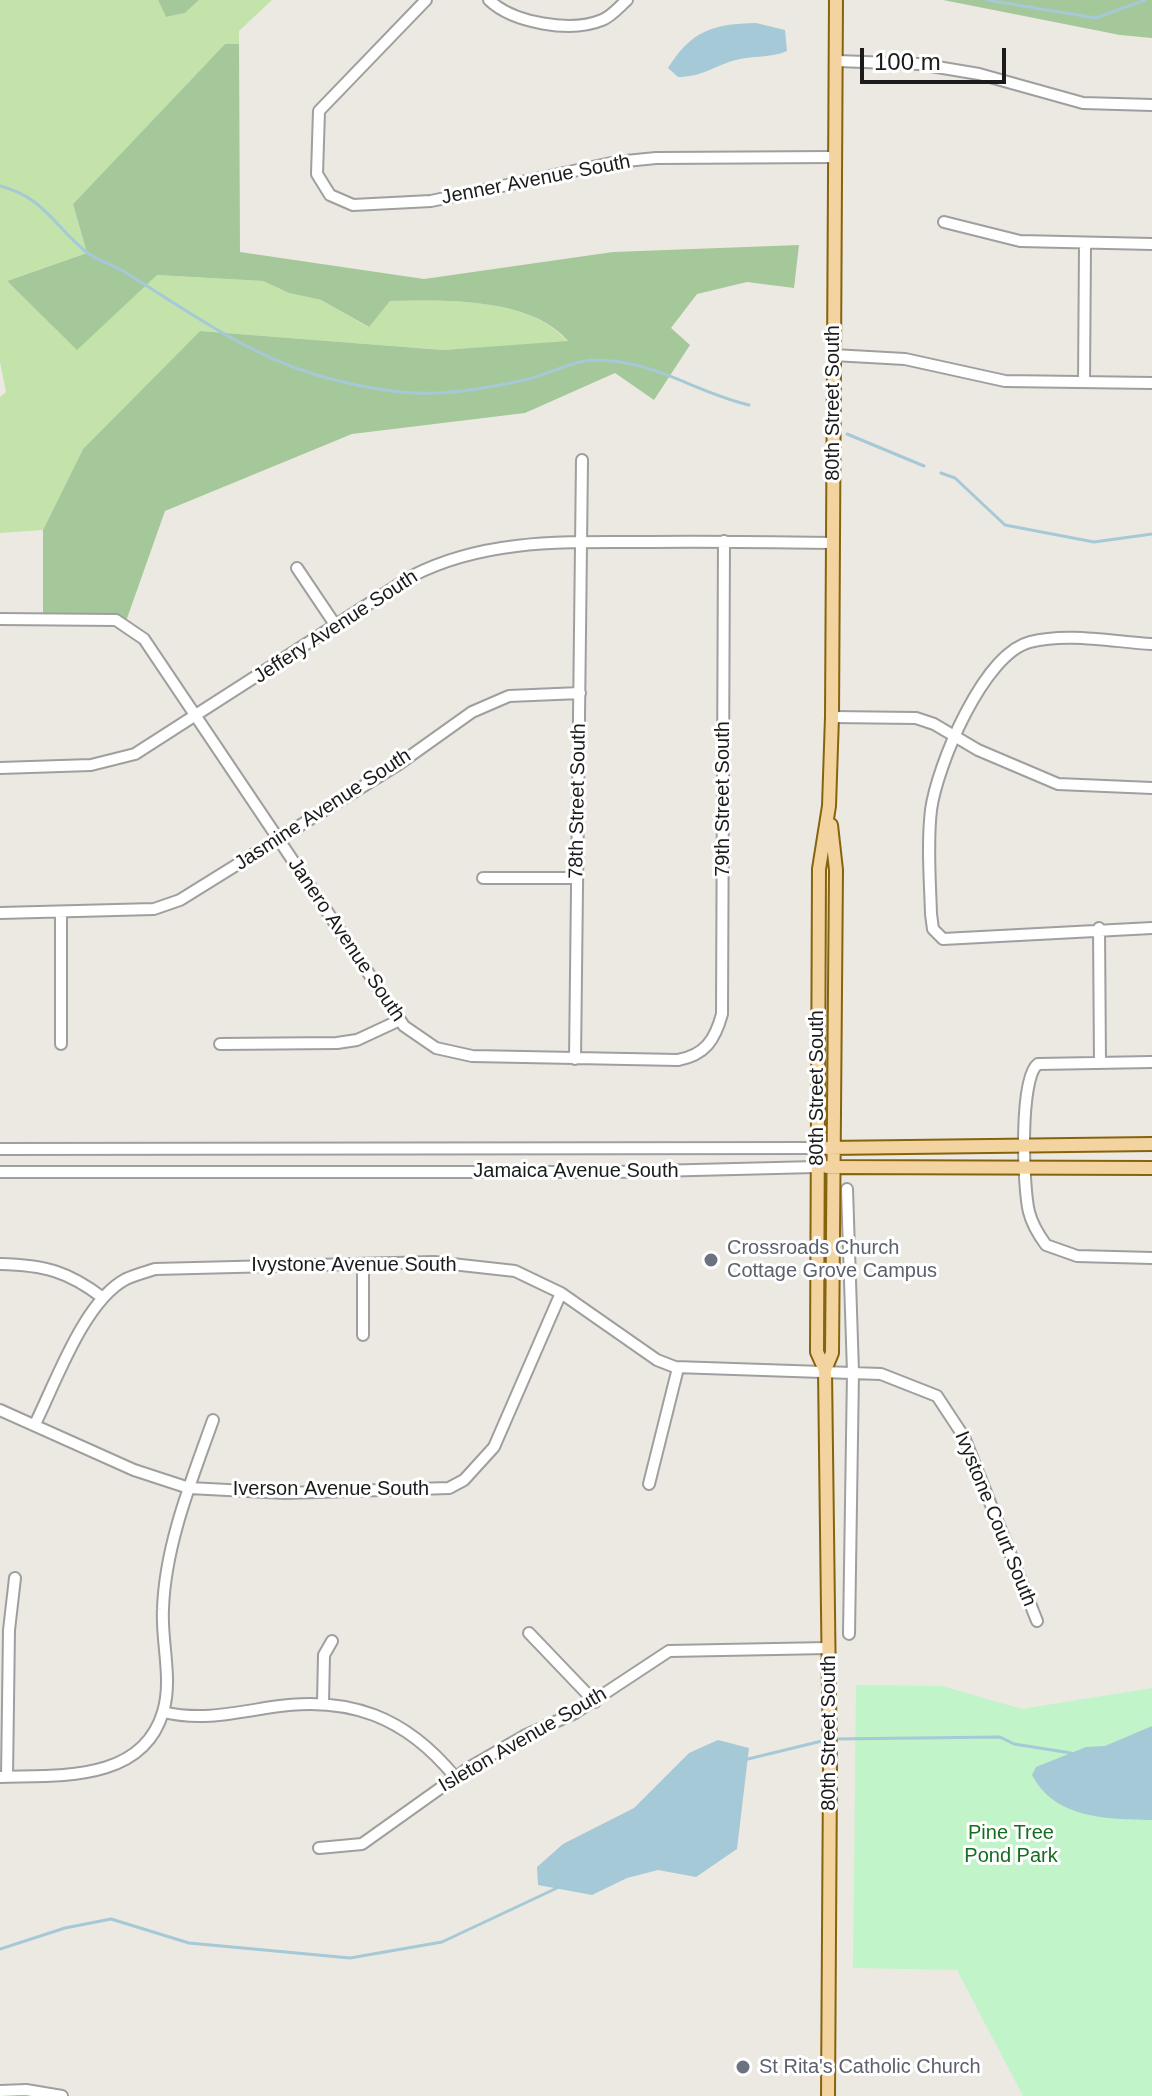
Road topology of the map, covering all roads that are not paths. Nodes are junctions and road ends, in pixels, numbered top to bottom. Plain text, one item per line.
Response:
1 (426, 0) edge
2 (489, 0) edge
3 (627, 0) edge
4 (836, 0) edge
5 (837, 61) junction
6 (1152, 105) edge
7 (835, 157) junction
8 (944, 222) dead end
9 (1152, 244) edge
10 (1085, 245) junction
11 (833, 355) junction
12 (1084, 382) junction
13 (1152, 383) edge
14 (582, 460) dead end
15 (724, 541) junction
16 (581, 542) junction
17 (833, 543) junction
18 (297, 568) dead end
19 (0, 619) edge
20 (336, 626) junction
21 (1152, 644) edge
22 (580, 693) junction
23 (198, 716) junction
24 (832, 717) junction
25 (955, 737) junction
26 (0, 768) edge
27 (1152, 788) edge
28 (829, 806) junction
29 (278, 838) junction
30 (483, 878) dead end
31 (577, 878) junction
32 (0, 913) edge
33 (61, 913) junction
34 (1099, 928) junction
35 (1152, 928) edge
36 (943, 939) junction
37 (939, 953) dead end
38 (400, 1020) junction
39 (61, 1044) dead end
40 (220, 1044) dead end
41 (702, 1052) joint
42 (575, 1059) junction
43 (1152, 1062) edge
44 (1100, 1063) junction
45 (1152, 1144) edge
46 (1024, 1145) junction
47 (816, 1148) junction
48 (834, 1148) junction
49 (0, 1149) edge
50 (1025, 1166) junction
51 (816, 1167) junction
52 (835, 1167) junction
53 (1152, 1168) edge
54 (0, 1172) edge
55 (847, 1189) dead end
56 (1152, 1258) edge
57 (0, 1264) edge
58 (363, 1265) junction
59 (561, 1293) junction
60 (103, 1298) junction
61 (363, 1335) dead end
62 (678, 1368) junction
63 (825, 1370) junction
64 (853, 1372) junction
65 (0, 1410) edge
66 (213, 1420) dead end
67 (35, 1424) junction
68 (649, 1484) dead end
69 (189, 1488) junction
70 (15, 1578) dead end
71 (1037, 1621) dead end
72 (529, 1633) dead end
73 (849, 1634) dead end
74 (332, 1641) dead end
75 (828, 1648) junction
76 (595, 1702) junction
77 (323, 1703) junction
78 (163, 1712) junction
79 (3, 1777) edge
80 (455, 1777) junction
81 (319, 1848) dead end
82 (0, 2091) edge
83 (62, 2096) edge
84 (828, 2096) edge

1 - 7 street, Jenner Avenue South
2 - 3 street
4 - 5 main road, 80th Street South
5 - 6 street
5 - 7 main road, 80th Street South
7 - 11 main road, 80th Street South
8 - 10 street
9 - 10 street
10 - 12 street
11 - 12 street
11 - 17 main road, 80th Street South
12 - 13 street
14 - 16 street, 78th Street South
15 - 16 street, Jeffery Avenue South
15 - 17 street, Jeffery Avenue South
15 - 41 street, 79th Street South
16 - 20 street, Jeffery Avenue South
16 - 22 street, 78th Street South
17 - 24 main road, 80th Street South
18 - 20 street
19 - 23 street, Janero Avenue South
20 - 23 street, Jeffery Avenue South
21 - 25 street
22 - 29 street, Jasmine Avenue South
22 - 31 street, 78th Street South
23 - 26 street, Jeffery Avenue South
23 - 29 street, Janero Avenue South
24 - 25 street
24 - 28 main road, 80th Street South
25 - 27 street
25 - 36 street
28 - 47 main road, 80th Street South
28 - 48 main road, 80th Street South
29 - 33 street, Jasmine Avenue South
29 - 38 street, Janero Avenue South
30 - 31 street
31 - 42 street, 78th Street South
32 - 33 street, Jasmine Avenue South
33 - 39 street
34 - 35 street
34 - 36 street
34 - 44 street
36 - 37 street
38 - 40 street
38 - 42 street, Janero Avenue South
41 - 42 street, Janero Avenue South
43 - 44 street
44 - 46 street
45 - 46 main road, Jamaica Avenue South
46 - 48 main road, Jamaica Avenue South
46 - 50 street
47 - 48 main road, Jamaica Avenue South
47 - 49 street, Jamaica Avenue South
47 - 51 main road, 80th Street South
48 - 52 main road, 80th Street South
50 - 52 main road, Jamaica Avenue South
50 - 53 main road, Jamaica Avenue South
50 - 56 street
51 - 52 main road, Jamaica Avenue South
51 - 54 street, Jamaica Avenue South
51 - 63 main road, 80th Street South
52 - 63 main road, 80th Street South
55 - 64 street, 80th Street South
57 - 60 street
58 - 59 street, Ivystone Avenue South
58 - 60 street, Ivystone Avenue South
58 - 61 street
59 - 62 street, Ivystone Avenue South
59 - 69 street, Iverson Avenue South
60 - 67 street, Ivystone Avenue South
62 - 63 street, Ivystone Avenue South
62 - 68 street
63 - 64 street, Ivystone Court South
63 - 75 main road, 80th Street South
64 - 71 street, Ivystone Court South
64 - 73 street, 80th Street South
65 - 67 street, Iverson Avenue South
66 - 69 street
67 - 69 street, Iverson Avenue South
69 - 78 street
70 - 79 street
72 - 76 street
74 - 77 street
75 - 76 street, Isleton Avenue South
75 - 84 main road, 80th Street South
76 - 80 street, Isleton Avenue South
77 - 78 street
77 - 80 street
78 - 79 street
80 - 81 street, Isleton Avenue South
82 - 83 street

